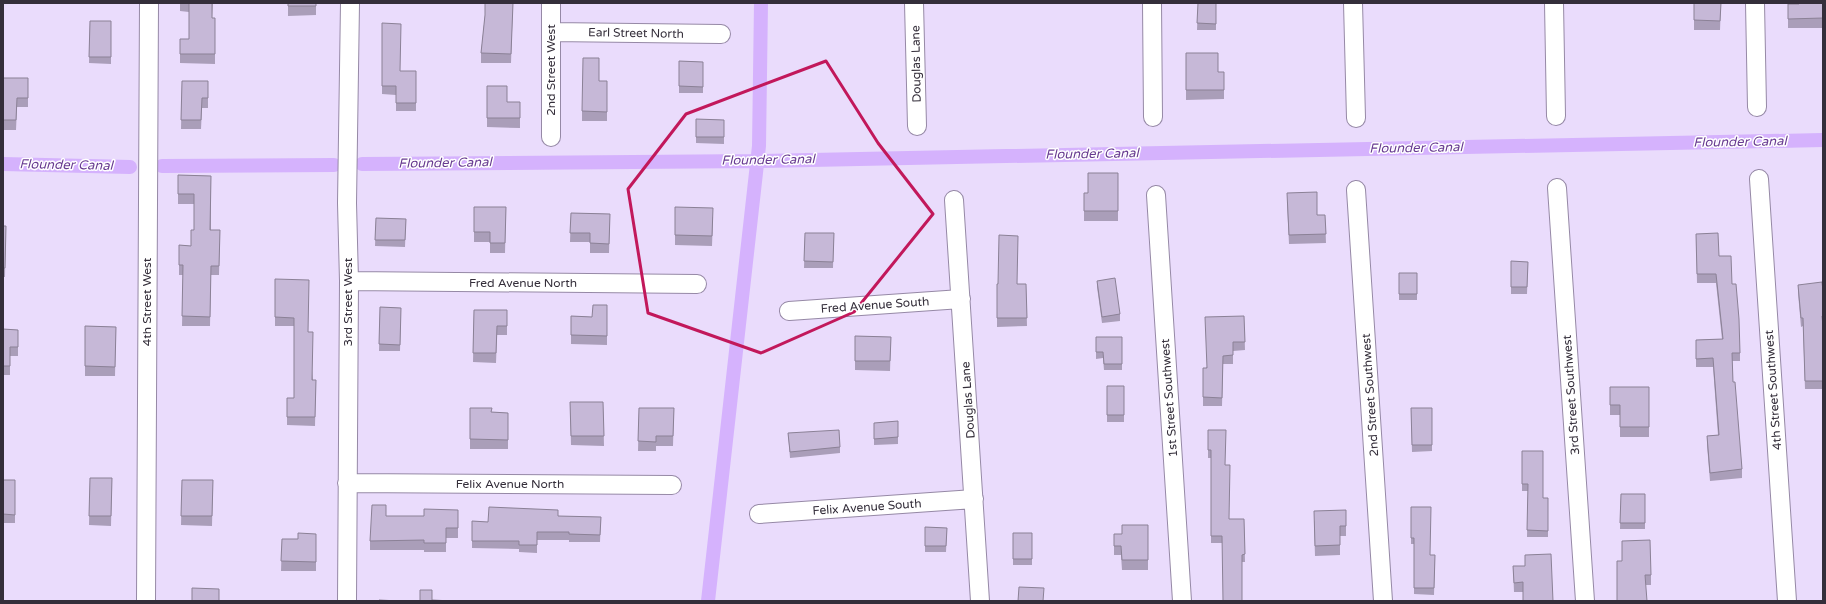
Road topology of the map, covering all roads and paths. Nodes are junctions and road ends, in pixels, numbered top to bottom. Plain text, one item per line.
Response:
1 (149, 3) edge
2 (350, 3) edge
3 (551, 3) edge
4 (914, 3) edge
5 (1152, 3) edge
6 (1353, 3) edge
7 (1554, 3) edge
8 (1755, 3) edge
9 (551, 32) junction
10 (721, 34) dead end
11 (1757, 107) dead end
12 (1556, 116) dead end
13 (1153, 117) dead end
14 (1356, 118) dead end
15 (917, 126) dead end
16 (551, 137) dead end
17 (1759, 179) dead end
18 (1557, 188) dead end
19 (1356, 190) dead end
20 (1156, 194) dead end
21 (954, 200) dead end
22 (349, 281) junction
23 (697, 284) dead end
24 (961, 299) junction
25 (789, 310) dead end
26 (347, 483) junction
27 (672, 485) dead end
28 (974, 499) junction
29 (760, 514) dead end
30 (146, 601) edge
31 (347, 601) edge
32 (980, 601) edge
33 (1182, 601) edge
34 (1383, 601) edge
35 (1585, 601) edge
36 (1787, 601) edge

1 - 30 street, 4th Street West
2 - 22 street, 3rd Street West
3 - 9 street, 2nd Street West
4 - 15 street, Douglas Lane
5 - 13 street
6 - 14 street
7 - 12 street
8 - 11 street
9 - 10 street, Earl Street North
9 - 16 street, 2nd Street West
17 - 36 street, 4th Street Southwest
18 - 35 street, 3rd Street Southwest
19 - 34 street, 2nd Street Southwest
20 - 33 street, 1st Street Southwest
21 - 24 street, Douglas Lane
22 - 23 street, Fred Avenue North
22 - 26 street, 3rd Street West
24 - 25 street, Fred Avenue South
24 - 28 street, Douglas Lane
26 - 27 street, Felix Avenue North
26 - 31 street, 3rd Street West
28 - 29 street, Felix Avenue South
28 - 32 street, Douglas Lane

